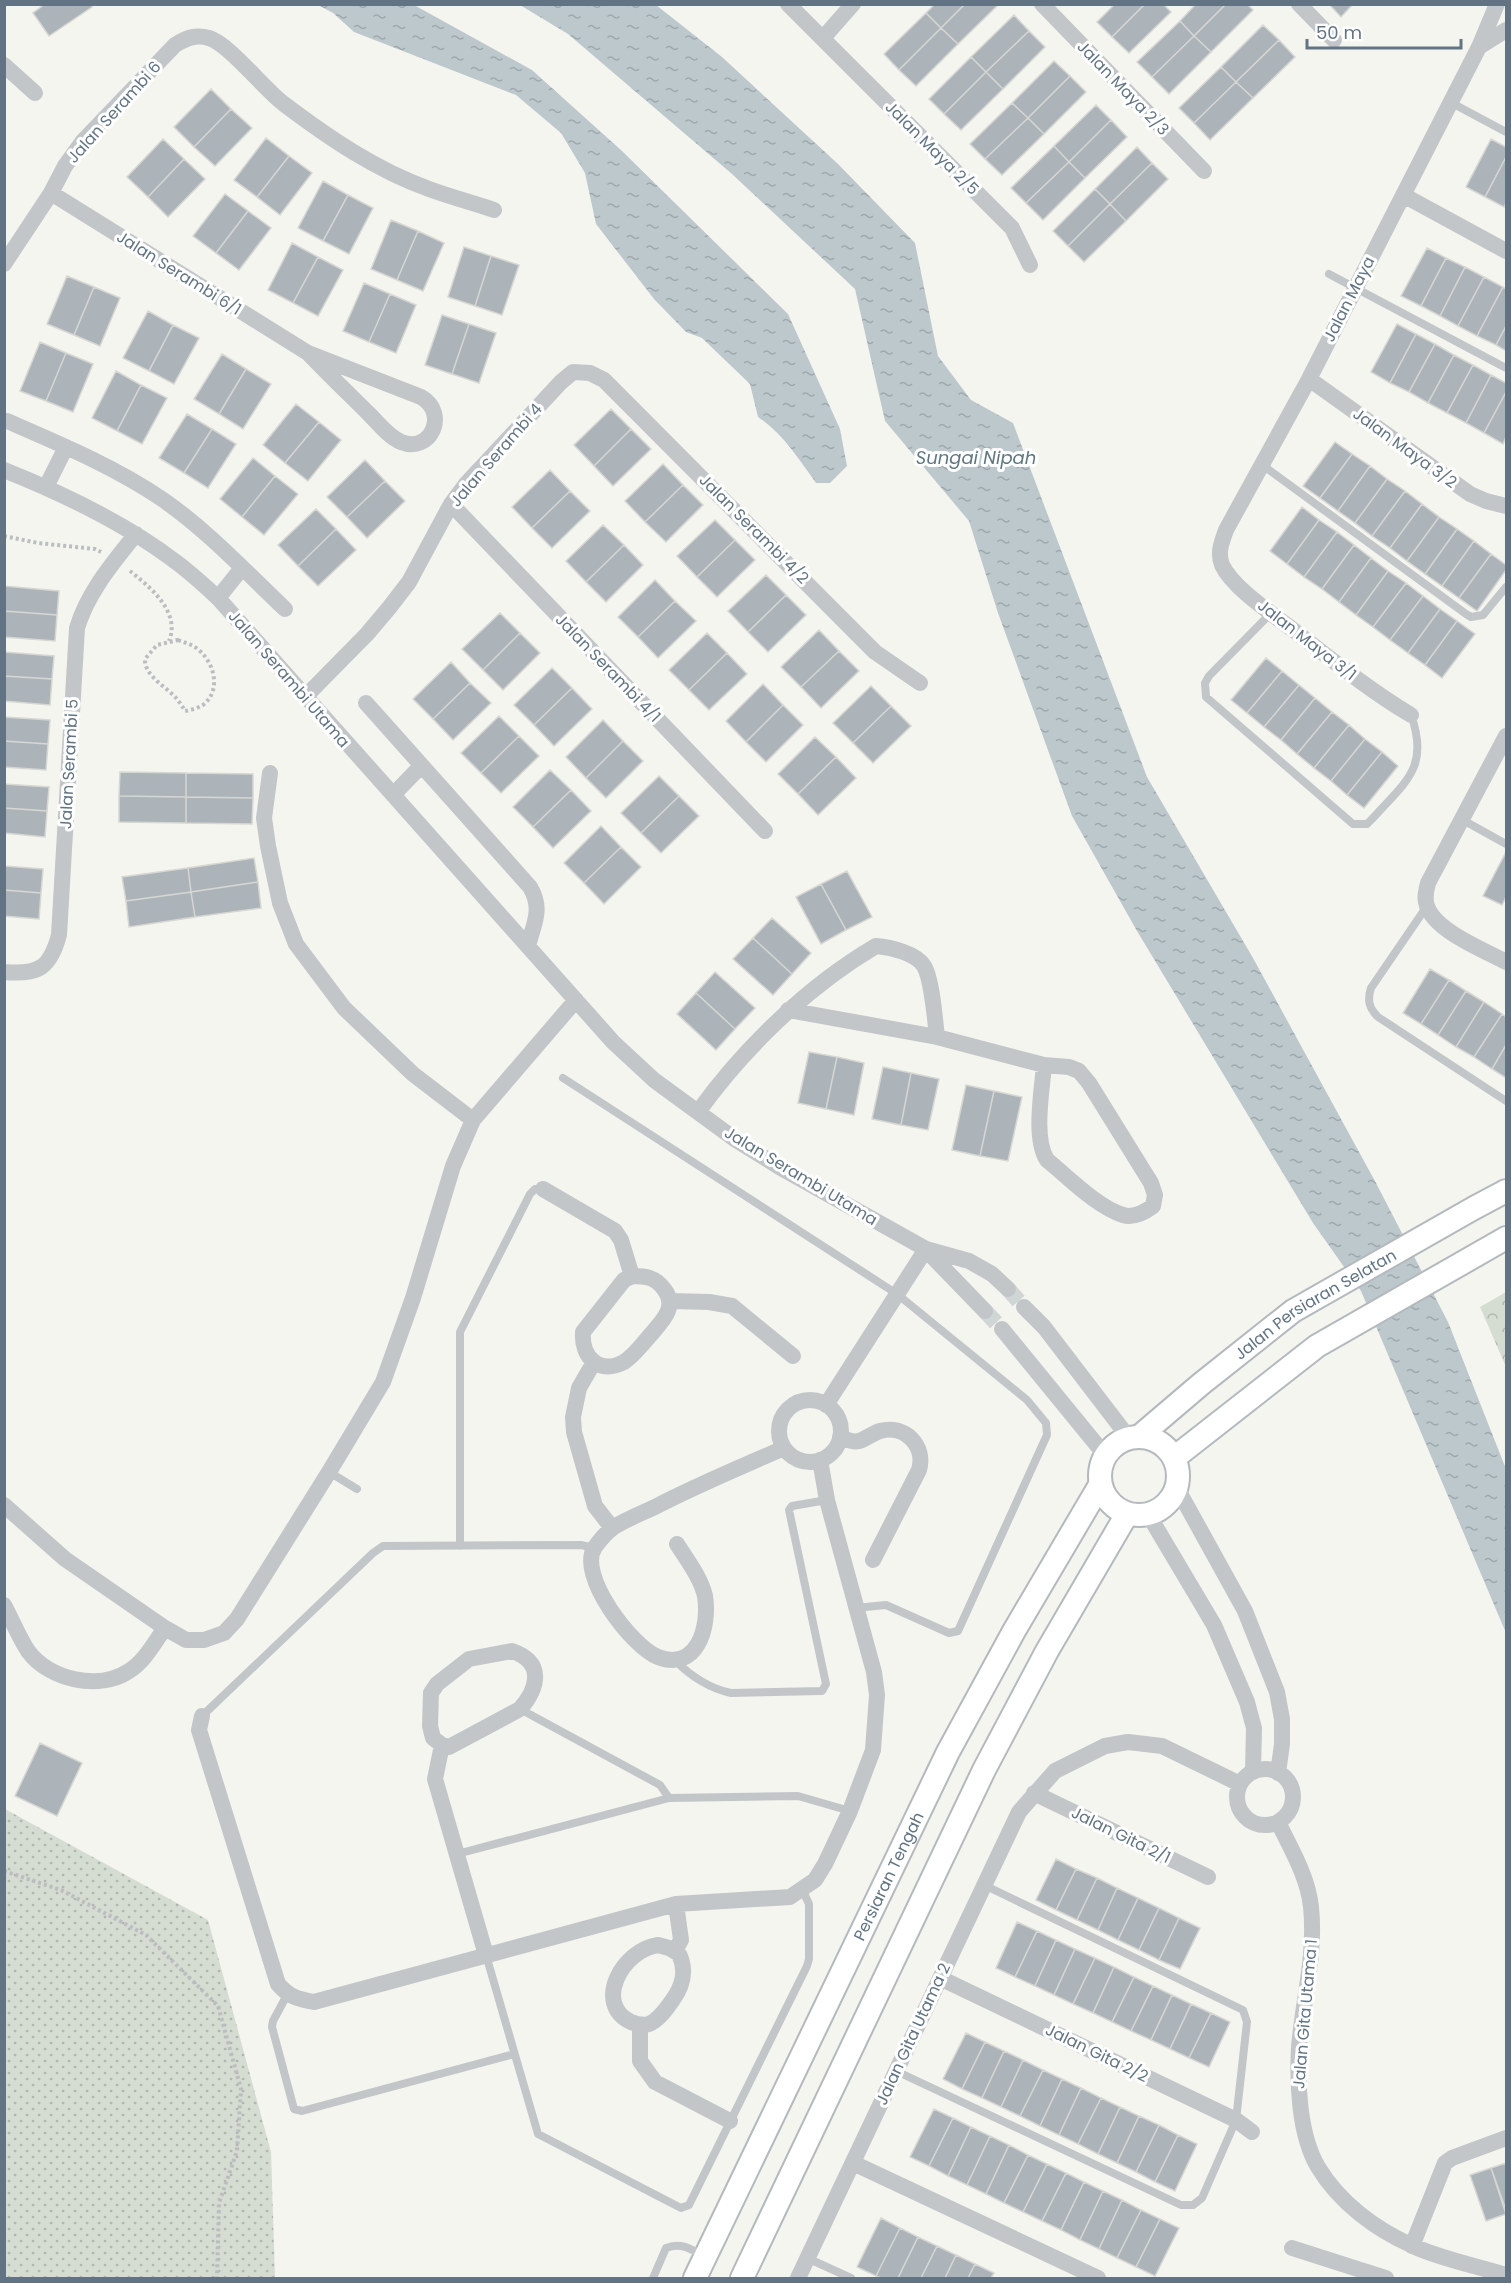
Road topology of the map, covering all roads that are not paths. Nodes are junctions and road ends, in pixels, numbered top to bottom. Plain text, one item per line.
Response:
1 (788, 4) edge
2 (853, 4) edge
3 (1042, 4) edge
4 (1299, 4) edge
5 (1497, 4) edge
6 (1506, 30) edge
7 (823, 38) junction
8 (1334, 40) dead end
9 (1479, 47) junction
10 (4, 65) edge
11 (35, 93) dead end
12 (1450, 102) junction
13 (1506, 132) edge
14 (1204, 171) dead end
15 (51, 193) junction
16 (1403, 195) junction
17 (494, 210) dead end
18 (1506, 251) edge
19 (4, 264) edge
20 (1030, 266) dead end
21 (1329, 274) dead end
22 (1354, 289) junction
23 (308, 353) junction
24 (1506, 368) edge
25 (590, 373) joint
26 (1309, 379) junction
27 (7, 421) dead end
28 (66, 447) junction
29 (1261, 465) junction
30 (4, 470) edge
31 (46, 487) junction
32 (451, 504) junction
33 (1506, 506) edge
34 (136, 534) junction
35 (1219, 550) joint
36 (242, 568) junction
37 (1506, 587) edge
38 (218, 598) junction
39 (285, 609) dead end
40 (1271, 613) junction
41 (920, 683) dead end
42 (305, 698) junction
43 (366, 703) dead end
44 (1411, 715) joint
45 (1506, 736) edge
46 (421, 766) junction
47 (270, 773) dead end
48 (393, 795) junction
49 (1460, 819) junction
50 (765, 831) dead end
51 (1506, 844) edge
52 (1427, 906) junction
53 (528, 946) junction
54 (1506, 962) edge
55 (4, 972) edge
56 (576, 1000) junction
57 (788, 1010) junction
58 (937, 1037) junction
59 (1044, 1065) junction
60 (563, 1078) dead end
61 (1506, 1101) edge
62 (698, 1112) junction
63 (473, 1120) junction
64 (543, 1189) joint
65 (1506, 1191) edge
66 (1499, 1241) edge
67 (926, 1249) junction
68 (632, 1276) junction
69 (1008, 1289) tunnel mouth
70 (897, 1294) junction
71 (671, 1301) junction
72 (1024, 1307) tunnel mouth
73 (986, 1311) tunnel mouth
74 (1002, 1329) tunnel mouth
75 (793, 1356) dead end
76 (594, 1362) junction
77 (826, 1405) junction
78 (840, 1437) junction
79 (1134, 1437) junction
80 (784, 1448) junction
81 (1105, 1455) junction
82 (1174, 1458) junction
83 (820, 1460) junction
84 (329, 1472) junction
85 (1100, 1485) junction
86 (1177, 1488) junction
87 (357, 1490) dead end
88 (827, 1500) junction
89 (4, 1505) edge
90 (1138, 1514) junction
91 (612, 1528) junction
92 (677, 1544) dead end
93 (460, 1546) junction
94 (594, 1548) junction
95 (873, 1560) dead end
96 (4, 1605) edge
97 (855, 1608) junction
98 (165, 1628) junction
99 (676, 1660) junction
100 (520, 1708) junction
101 (202, 1716) joint
102 (442, 1745) junction
103 (1253, 1772) junction
104 (1278, 1773) junction
105 (1240, 1784) junction
106 (1034, 1793) junction
107 (669, 1798) junction
108 (850, 1811) junction
109 (1278, 1822) junction
110 (456, 1854) junction
111 (1208, 1877) dead end
112 (984, 1885) junction
113 (802, 1889) junction
114 (676, 1904) junction
115 (675, 1951) junction
116 (486, 1955) junction
117 (940, 1978) junction
118 (287, 1995) junction
119 (640, 2025) junction
120 (514, 2054) junction
121 (896, 2071) junction
122 (1236, 2120) junction
123 (730, 2121) junction
124 (1252, 2132) dead end
125 (1506, 2138) edge
126 (853, 2163) junction
127 (1412, 2246) junction
128 (1292, 2248) dead end
129 (705, 2257) junction
130 (807, 2258) junction
131 (1506, 2275) edge
132 (652, 2278) edge
133 (695, 2278) edge
134 (742, 2278) edge
135 (798, 2278) edge
136 (851, 2278) edge
137 (1098, 2278) edge
138 (1386, 2278) edge

1 - 7 street, Jalan Maya 2/5
2 - 7 street
3 - 14 street, Jalan Maya 2/3
4 - 8 street
5 - 9 street, Jalan Maya
6 - 9 street
7 - 20 street, Jalan Maya 2/5
9 - 12 street, Jalan Maya
10 - 11 street
12 - 13 lane
12 - 16 street, Jalan Maya
15 - 17 street, Jalan Serambi 6
15 - 19 street, Jalan Serambi 6
15 - 23 street, Jalan Serambi 6/1
16 - 18 street
16 - 22 street, Jalan Maya
21 - 22 lane
22 - 24 lane
22 - 26 street, Jalan Maya
23 - 23 street, Jalan Serambi 6/1
25 - 32 street, Jalan Serambi 4
25 - 41 street, Jalan Serambi 4/2
26 - 29 street, Jalan Maya
26 - 33 street, Jalan Maya 3/2
27 - 28 street
28 - 31 street
28 - 36 street
29 - 35 street, Jalan Maya
29 - 37 lane
30 - 31 street, Jalan Serambi Utama
31 - 34 street, Jalan Serambi Utama
32 - 42 street, Jalan Serambi 4
32 - 50 street, Jalan Serambi 4/1
34 - 38 street, Jalan Serambi Utama
34 - 55 street, Jalan Serambi 5
35 - 40 street, Jalan Maya 3/1
36 - 38 street
36 - 39 street
38 - 42 street, Jalan Serambi Utama
40 - 44 street, Jalan Maya 3/1
40 - 44 lane
42 - 48 street, Jalan Serambi Utama
43 - 46 street
45 - 49 street
46 - 48 street
46 - 53 street
47 - 63 street
48 - 53 street, Jalan Serambi Utama
49 - 51 lane
49 - 52 street
52 - 54 street
52 - 61 lane
53 - 56 street, Jalan Serambi Utama
56 - 62 street, Jalan Serambi Utama
56 - 63 street
57 - 58 street
57 - 58 street
57 - 62 street
58 - 59 street
59 - 59 street
60 - 70 lane
62 - 67 street, Jalan Serambi Utama
63 - 84 street
64 - 68 street
64 - 93 lane
65 - 79 street, Jalan Persiaran Selatan
66 - 82 street
67 - 69 street, Jalan Serambi Utama
67 - 70 street
67 - 73 street, Jalan Serambi Utama
68 - 71 street
68 - 76 street
70 - 77 street
70 - 97 lane
71 - 75 street
71 - 76 street
72 - 79 street
74 - 81 street
76 - 91 street
77 - 78 street
77 - 80 street
78 - 83 street
78 - 95 street
79 - 81 street, Jalan Persiaran Selatan
79 - 82 street
80 - 83 street
80 - 91 street
81 - 85 street
82 - 86 street
83 - 88 street
84 - 87 lane
84 - 98 street
85 - 90 street
85 - 129 street, Persiaran Tengah
86 - 90 street
86 - 104 street
88 - 97 street
88 - 99 lane
89 - 98 street
90 - 103 street
90 - 134 street
91 - 94 street
92 - 99 street
93 - 94 lane
93 - 101 lane
94 - 99 street
96 - 98 street
97 - 108 street
100 - 102 street
100 - 102 street
100 - 107 lane
101 - 118 street
102 - 110 street
103 - 104 street
103 - 105 street
104 - 109 street
105 - 106 street, Jalan Gita Utama 2
105 - 109 street
106 - 111 street, Jalan Gita 2/1
106 - 112 street, Jalan Gita Utama 2
107 - 108 lane
107 - 110 lane
108 - 113 street
109 - 127 street, Jalan Gita Utama 1
110 - 116 street
112 - 117 street, Jalan Gita Utama 2
112 - 122 lane
113 - 114 street
113 - 123 lane
114 - 115 street
114 - 116 street
115 - 119 street
115 - 119 street
116 - 118 street
116 - 120 lane
117 - 121 street, Jalan Gita Utama 2
117 - 122 street, Jalan Gita 2/2
118 - 120 lane
119 - 123 street
120 - 123 lane
121 - 122 lane
121 - 126 street, Jalan Gita Utama 2
122 - 124 street, Jalan Gita 2/2
125 - 127 street
126 - 130 street, Jalan Gita Utama 2
126 - 137 street
127 - 131 street, Jalan Gita Utama 1
128 - 138 street
129 - 132 lane
129 - 133 street, Persiaran Tengah
130 - 135 street, Jalan Gita Utama 2
130 - 136 lane

